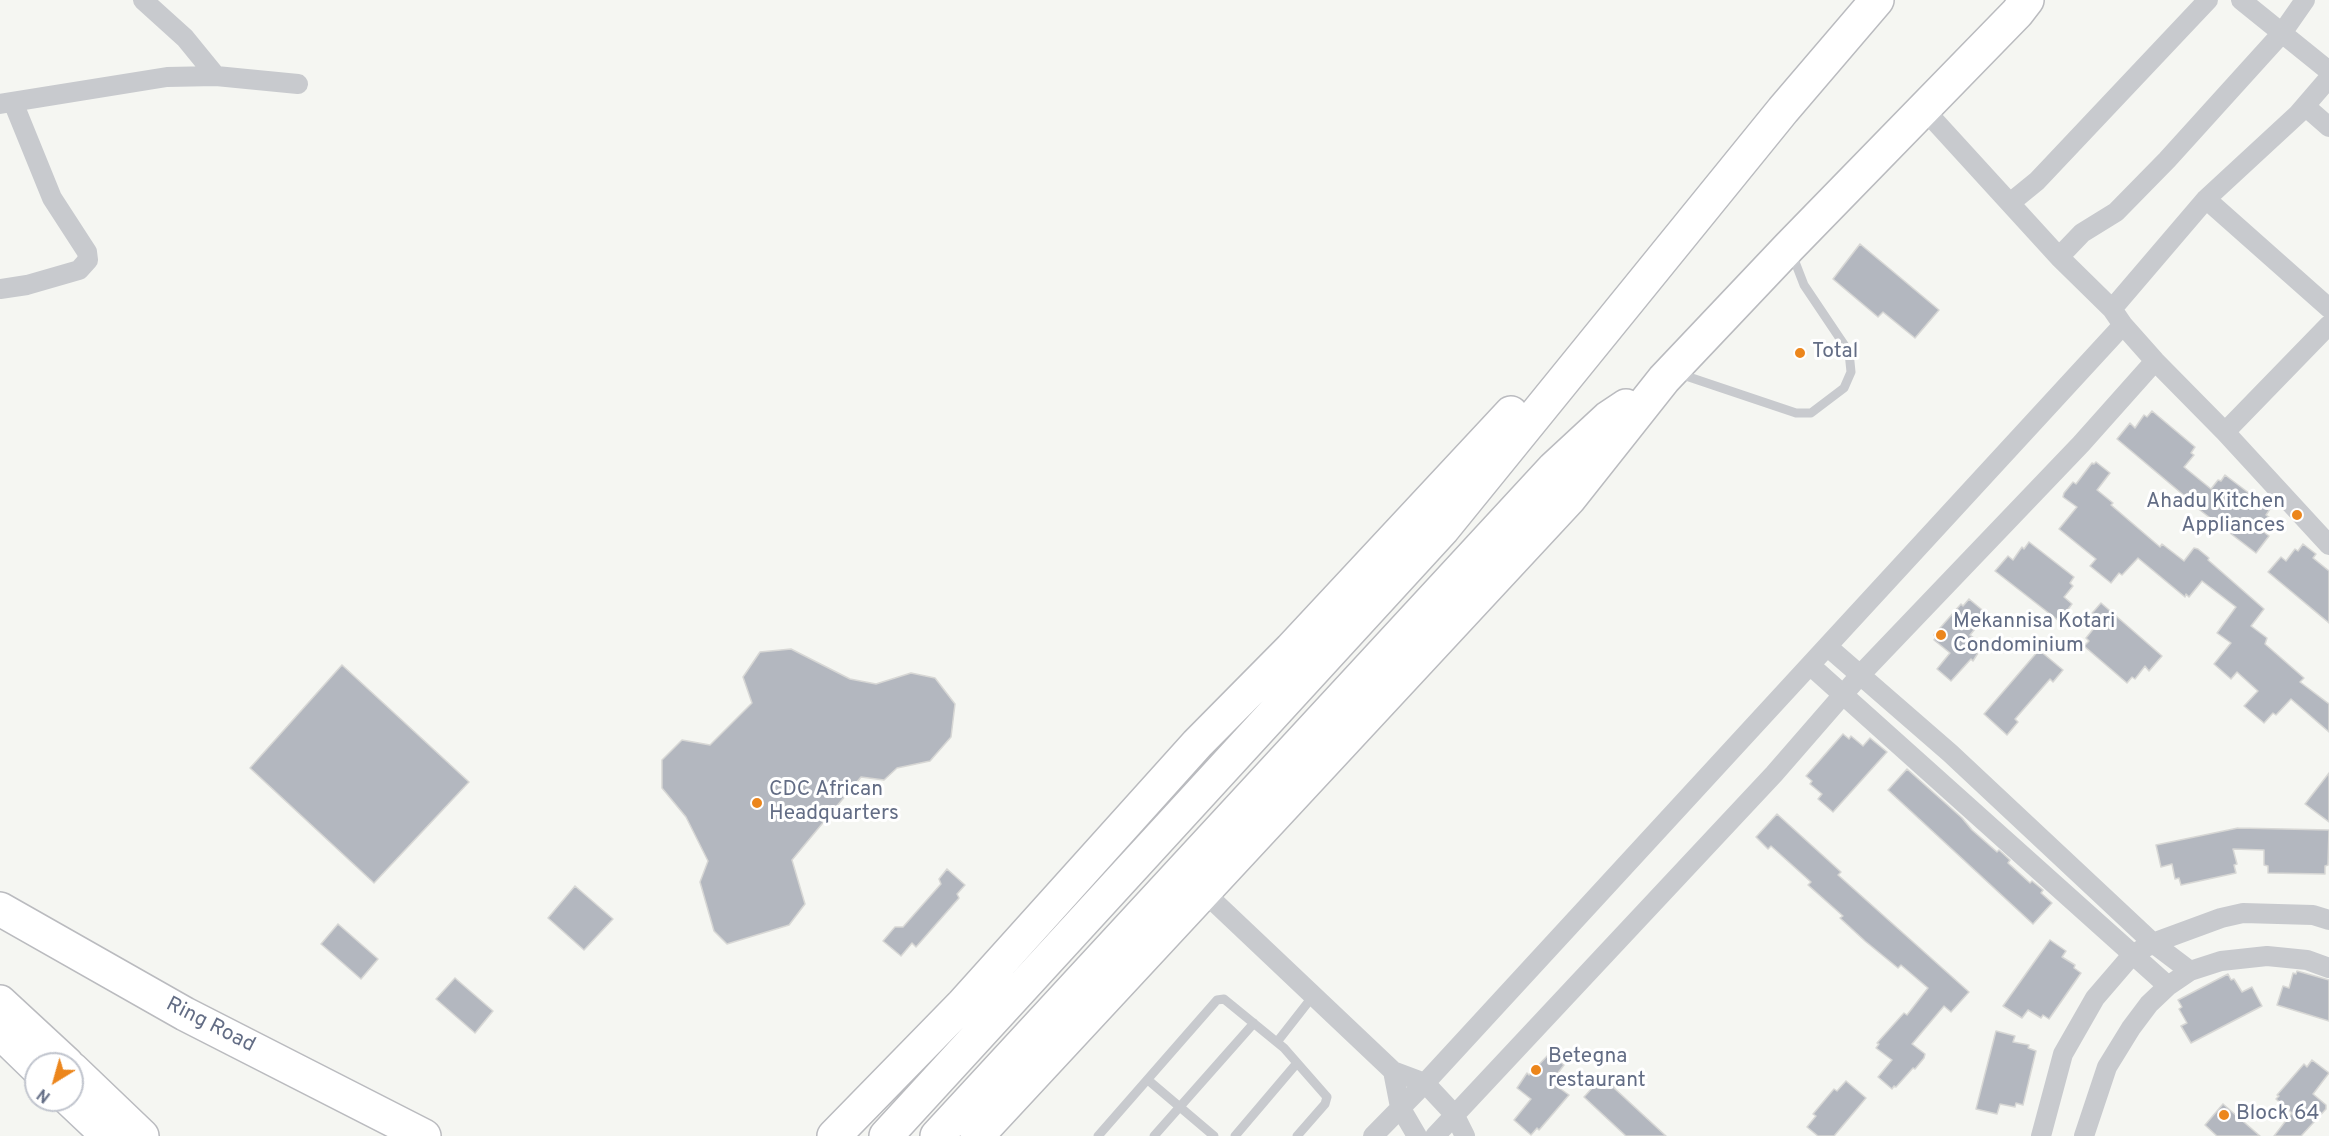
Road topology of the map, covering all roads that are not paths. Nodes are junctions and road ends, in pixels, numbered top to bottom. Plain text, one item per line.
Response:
1 (143, 0) edge
2 (1877, 0) edge
3 (2027, 0) edge
4 (2208, 0) edge
5 (2241, 0) edge
6 (2305, 0) edge
7 (2282, 33) junction
8 (2329, 71) edge
9 (216, 76) junction
10 (2329, 78) edge
11 (298, 84) dead end
12 (6, 103) edge
13 (2305, 106) junction
14 (1922, 107) junction
15 (1783, 110) junction
16 (2329, 127) edge
17 (2205, 200) junction
18 (2010, 203) junction
19 (1789, 247) junction
20 (2059, 257) junction
21 (0, 289) edge
22 (2329, 308) edge
23 (2118, 317) junction
24 (2326, 335) edge
25 (2155, 361) junction
26 (1668, 375) junction
27 (2225, 432) junction
28 (2326, 535) edge
29 (1828, 647) junction
30 (1811, 666) junction
31 (1861, 674) junction
32 (1842, 695) junction
33 (1205, 893) junction
34 (0, 909) edge
35 (2329, 920) edge
36 (2152, 943) junction
37 (2132, 955) junction
38 (2329, 968) edge
39 (2190, 971) junction
40 (2168, 986) junction
41 (1313, 996) junction
42 (0, 1002) edge
43 (1254, 1023) junction
44 (0, 1034) edge
45 (1277, 1042) junction
46 (54, 1052) edge
47 (24, 1057) edge
48 (1297, 1063) junction
49 (1393, 1071) junction
50 (84, 1080) edge
51 (1148, 1080) junction
52 (1425, 1083) junction
53 (1179, 1106) junction
54 (1400, 1107) junction
55 (81, 1112) edge
56 (1454, 1114) junction
57 (106, 1136) edge
58 (142, 1136) edge
59 (424, 1136) edge
60 (834, 1136) edge
61 (886, 1136) edge
62 (938, 1136) edge
63 (977, 1136) edge
64 (1098, 1136) edge
65 (1154, 1136) edge
66 (1214, 1136) edge
67 (1235, 1136) edge
68 (1297, 1136) edge
69 (1373, 1136) edge
70 (1417, 1136) edge
71 (1435, 1136) edge
72 (1464, 1136) edge
73 (2041, 1136) edge
74 (2084, 1136) edge

1 - 9 street
2 - 15 highway
3 - 14 highway
4 - 18 street
5 - 7 street
6 - 7 street
7 - 8 street
7 - 20 street
9 - 11 street
9 - 12 street
10 - 13 street
12 - 21 street
13 - 16 street
13 - 17 street
14 - 18 street
14 - 19 highway
15 - 60 highway
15 - 61 highway
17 - 22 street
17 - 23 street
18 - 20 street
19 - 26 highway
19 - 26 lane
20 - 23 street
23 - 25 street
23 - 29 street
24 - 27 street
25 - 27 street
25 - 31 street
26 - 33 highway
26 - 62 highway
27 - 28 street
29 - 30 street
29 - 31 street
30 - 32 street
30 - 52 street
31 - 32 street
31 - 36 street
32 - 37 street
32 - 56 street
33 - 41 street
33 - 63 highway
34 - 59 highway, Ring Road
35 - 36 street
36 - 37 street
36 - 39 street
37 - 40 street
37 - 73 street
38 - 39 street
39 - 40 street
40 - 74 street
41 - 45 lane
41 - 49 street
42 - 46 highway
43 - 45 lane
43 - 51 lane
43 - 53 lane
44 - 47 main road
45 - 48 lane
48 - 67 lane
48 - 68 lane
49 - 52 street
49 - 54 street
50 - 58 highway
51 - 53 lane
51 - 64 lane
52 - 54 street
52 - 56 street
53 - 65 lane
53 - 66 lane
54 - 69 street
54 - 70 street
55 - 57 main road
56 - 71 street
56 - 72 street

